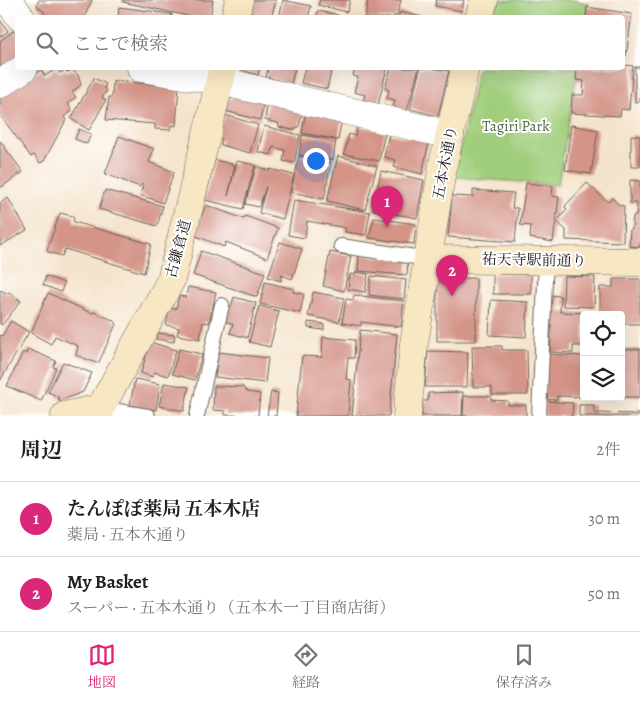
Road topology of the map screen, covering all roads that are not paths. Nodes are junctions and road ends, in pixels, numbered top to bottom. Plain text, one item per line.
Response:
1 (8, 0) edge
2 (239, 0) edge
3 (484, 0) edge
4 (19, 15) edge
5 (236, 15) edge
6 (480, 15) edge
7 (21, 70) edge
8 (168, 70) edge
9 (465, 70) edge
10 (222, 74) edge
11 (0, 84) edge
12 (450, 136) junction
13 (341, 246) dead end
14 (429, 259) junction
15 (546, 260) junction
16 (640, 262) edge
17 (222, 305) dead end
18 (98, 412) edge
19 (66, 416) edge
20 (148, 416) edge
21 (197, 416) edge
22 (407, 416) edge
23 (539, 416) edge

1 - 4 street
2 - 5 street
3 - 6 street
7 - 11 street
8 - 10 street
9 - 12 street, 五本木通り
10 - 12 street
10 - 18 street, 古鎌倉道
12 - 14 street, 五本木通り
13 - 14 lane
14 - 15 street, 祐天寺駅前通り
14 - 22 street, 五本木通り
15 - 16 street, 祐天寺駅前通り
15 - 23 lane
17 - 21 lane
18 - 19 street
18 - 20 lane

